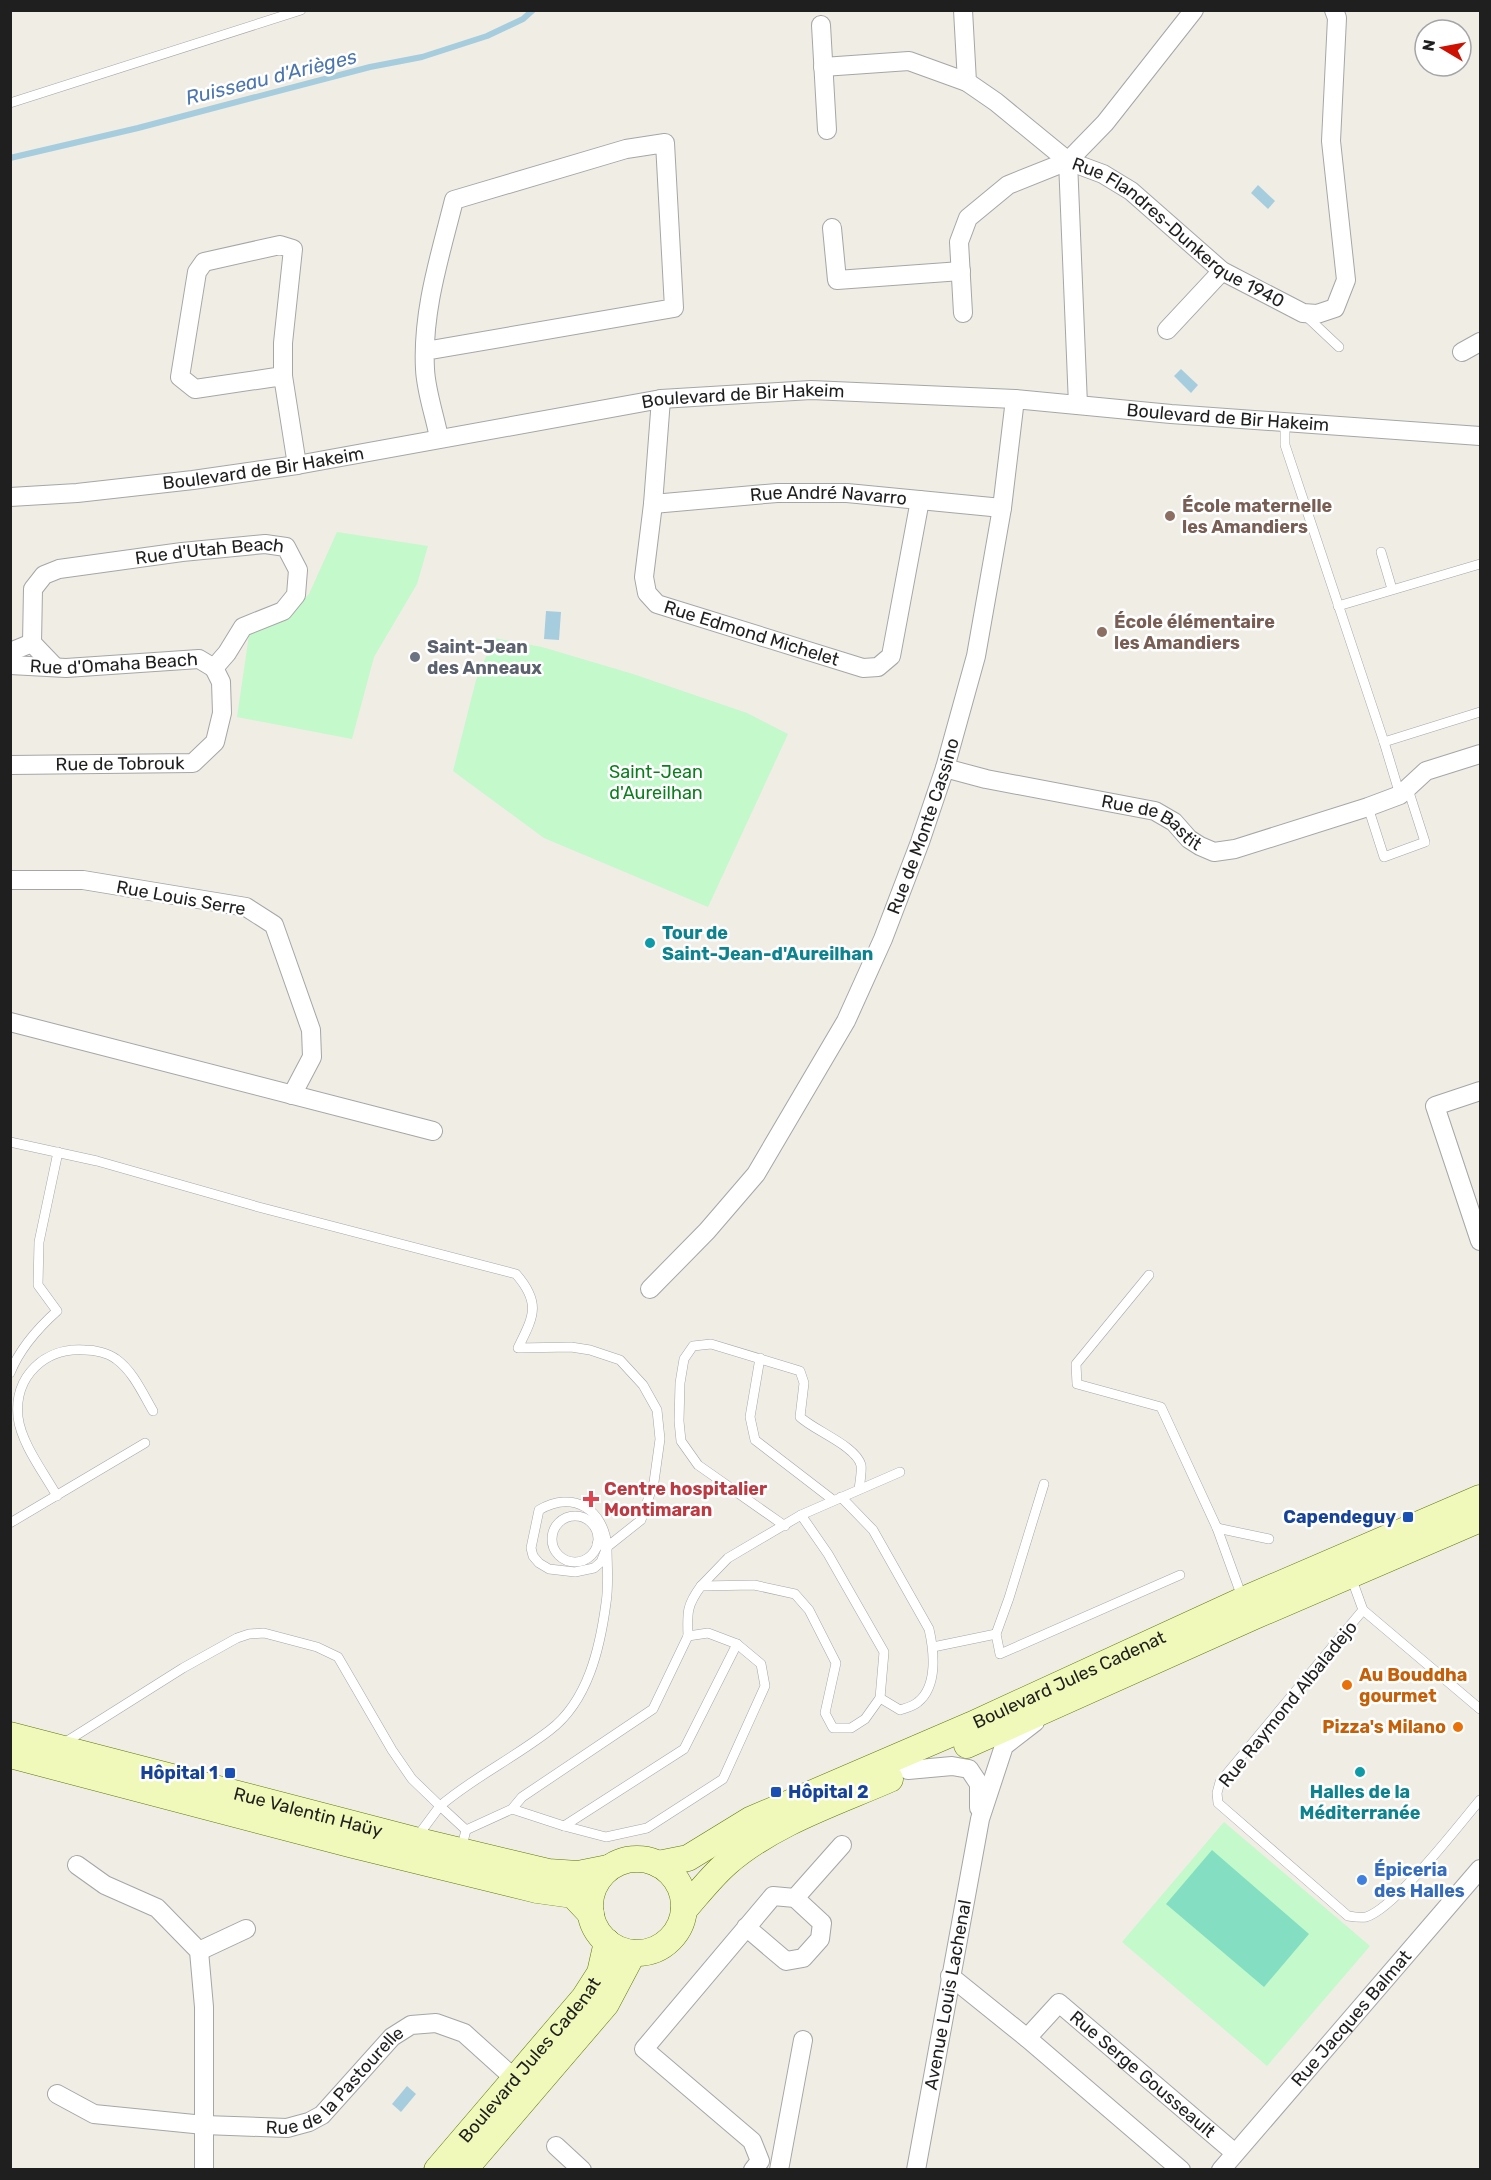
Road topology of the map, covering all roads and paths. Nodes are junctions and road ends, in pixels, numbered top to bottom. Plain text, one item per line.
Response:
1 (302, 10) edge
2 (963, 10) edge
3 (1194, 10) edge
4 (1334, 10) edge
5 (821, 25) dead end
6 (823, 67) junction
7 (967, 82) junction
8 (10, 104) edge
9 (827, 130) dead end
10 (1068, 161) junction
11 (832, 228) dead end
12 (961, 271) junction
13 (1222, 271) junction
14 (963, 313) dead end
15 (1303, 314) junction
16 (1167, 330) dead end
17 (1480, 342) edge
18 (1339, 347) dead end
19 (425, 351) junction
20 (1462, 352) dead end
21 (283, 376) junction
22 (661, 399) junction
23 (1016, 399) junction
24 (1078, 405) junction
25 (1285, 422) junction
26 (1480, 436) edge
27 (439, 438) junction
28 (297, 465) junction
29 (10, 497) edge
30 (920, 500) junction
31 (653, 504) junction
32 (1002, 508) junction
33 (1381, 552) dead end
34 (1480, 564) edge
35 (1392, 590) junction
36 (1338, 606) junction
37 (32, 644) junction
38 (10, 652) edge
39 (10, 665) edge
40 (54, 667) junction
41 (214, 668) junction
42 (1480, 712) edge
43 (1384, 742) junction
44 (1480, 753) edge
45 (10, 765) edge
46 (945, 768) junction
47 (1404, 792) junction
48 (1368, 807) junction
49 (10, 880) edge
50 (10, 1022) edge
51 (1480, 1091) edge
52 (292, 1095) junction
53 (433, 1131) dead end
54 (10, 1142) edge
55 (58, 1152) junction
56 (1480, 1241) edge
57 (1149, 1275) dead end
58 (650, 1289) dead end
59 (760, 1358) junction
60 (10, 1373) edge
61 (153, 1411) dead end
62 (145, 1443) dead end
63 (900, 1472) dead end
64 (1044, 1484) dead end
65 (859, 1489) junction
66 (57, 1496) junction
67 (837, 1498) junction
68 (1480, 1498) edge
69 (801, 1515) junction
70 (1480, 1519) edge
71 (10, 1523) edge
72 (785, 1526) junction
73 (1217, 1528) junction
74 (1269, 1539) dead end
75 (602, 1546) junction
76 (1180, 1575) dead end
77 (1350, 1575) junction
78 (701, 1586) junction
79 (1243, 1600) junction
80 (1363, 1610) junction
81 (996, 1634) junction
82 (688, 1635) junction
83 (737, 1644) junction
84 (933, 1647) junction
85 (880, 1698) junction
86 (1056, 1706) junction
87 (1480, 1709) edge
88 (10, 1735) edge
89 (56, 1748) junction
90 (10, 1755) edge
91 (908, 1770) junction
92 (1480, 1800) edge
93 (440, 1806) junction
94 (512, 1809) junction
95 (980, 1819) junction
96 (564, 1826) junction
97 (415, 1840) junction
98 (464, 1840) junction
99 (353, 1845) junction
100 (842, 1845) dead end
101 (658, 1864) junction
102 (77, 1865) dead end
103 (608, 1868) junction
104 (1480, 1869) edge
105 (795, 1898) junction
106 (684, 1910) junction
107 (591, 1914) junction
108 (746, 1927) junction
109 (246, 1929) dead end
110 (607, 1942) junction
111 (199, 1951) junction
112 (633, 1953) junction
113 (950, 1976) junction
114 (1027, 2038) junction
115 (803, 2040) dead end
116 (515, 2079) junction
117 (57, 2094) dead end
118 (204, 2125) junction
119 (556, 2146) dead end
120 (1235, 2153) junction
121 (761, 2167) edge
122 (579, 2168) edge
123 (204, 2169) edge
124 (437, 2169) edge
125 (464, 2169) edge
126 (779, 2169) edge
127 (916, 2169) edge
128 (1181, 2169) edge
129 (1221, 2169) edge

1 - 8 lane
2 - 7 street
3 - 10 street, Rue Flandres-Dunkerque 1940
4 - 15 street, Rue Flandres-Dunkerque 1940
5 - 6 street
6 - 7 street
6 - 9 street
7 - 10 street
10 - 12 street
10 - 13 street, Rue Flandres-Dunkerque 1940
10 - 24 street
11 - 12 street
12 - 14 street
13 - 15 street, Rue Flandres-Dunkerque 1940
13 - 16 street
15 - 18 lane, Rue Flandres-Dunkerque 1940
17 - 20 street
19 - 19 street
19 - 27 street
21 - 21 street
21 - 28 street
22 - 23 street, Boulevard de Bir Hakeim
22 - 27 street, Boulevard de Bir Hakeim
22 - 31 street, Rue Edmond Michelet
23 - 24 street, Boulevard de Bir Hakeim
23 - 32 street, Rue de Monte Cassino
24 - 25 street, Boulevard de Bir Hakeim
25 - 26 street, Boulevard de Bir Hakeim
25 - 36 lane
27 - 28 street, Boulevard de Bir Hakeim
28 - 29 street, Boulevard de Bir Hakeim
30 - 31 street, Rue André Navarro
30 - 31 street, Rue Edmond Michelet
30 - 32 street, Rue André Navarro
32 - 46 street, Rue de Monte Cassino
33 - 35 lane
34 - 35 lane
35 - 36 lane
36 - 43 lane
37 - 38 street
37 - 40 street
37 - 41 street, Rue d'Utah Beach
39 - 40 street, Rue d'Omaha Beach
40 - 41 street, Rue d'Omaha Beach
41 - 45 street, Rue de Tobrouk
42 - 43 lane
43 - 47 lane
44 - 47 street, Rue de Bastit
46 - 48 street, Rue de Bastit
46 - 58 street, Rue de Monte Cassino
47 - 48 street, Rue de Bastit
47 - 48 lane
49 - 52 street, Rue Louis Serre
50 - 52 street
51 - 56 street
52 - 53 street
54 - 55 lane
55 - 60 lane
55 - 75 lane
57 - 73 lane
59 - 65 lane
59 - 67 lane
59 - 72 lane
61 - 66 lane
62 - 66 lane
63 - 65 lane
64 - 81 lane
65 - 67 lane
66 - 71 lane
67 - 69 lane
67 - 84 lane
68 - 79 street, Boulevard Jules Cadenat
69 - 72 lane
69 - 85 lane
70 - 77 street, Boulevard Jules Cadenat
72 - 78 lane
73 - 74 lane
73 - 79 lane
75 - 75 lane
75 - 75 lane
75 - 93 lane
76 - 81 lane
77 - 80 lane, Rue Raymond Albaladejo
77 - 86 street, Boulevard Jules Cadenat
78 - 82 lane
78 - 85 lane
79 - 101 street, Boulevard Jules Cadenat
80 - 87 lane, Rue Raymond Albaladejo
80 - 92 lane, Rue Raymond Albaladejo
81 - 84 lane
82 - 83 lane
82 - 94 lane
83 - 96 lane
83 - 96 lane
84 - 85 lane
86 - 91 street, Boulevard Jules Cadenat
86 - 95 street, Avenue Louis Lachenal
88 - 89 street, Rue Valentin Haüy
89 - 93 lane
89 - 97 street, Rue Valentin Haüy
90 - 99 street, Rue Valentin Haüy
91 - 95 street, Avenue Louis Lachenal
91 - 106 street, Boulevard Jules Cadenat
93 - 97 lane
93 - 98 lane
94 - 96 lane
94 - 98 lane
95 - 113 street, Avenue Louis Lachenal
97 - 98 street, Rue Valentin Haüy
98 - 99 lane
98 - 103 street, Rue Valentin Haüy
99 - 107 street, Rue Valentin Haüy
100 - 105 street
101 - 103 street
101 - 106 street
102 - 111 street
103 - 107 street
104 - 120 street, Rue Jacques Balmat
105 - 108 street
105 - 108 street
106 - 112 street
107 - 110 street
108 - 121 street
109 - 111 street
110 - 112 street
110 - 116 street, Boulevard Jules Cadenat
111 - 118 street
112 - 125 street, Boulevard Jules Cadenat
113 - 114 street
113 - 127 street, Avenue Louis Lachenal
114 - 120 street, Rue Serge Gousseault
114 - 128 street
115 - 126 street
116 - 118 street, Rue de la Pastourelle
116 - 124 street, Boulevard Jules Cadenat
117 - 118 street, Rue de la Pastourelle
118 - 123 street
119 - 122 street
120 - 129 street, Rue Jacques Balmat

